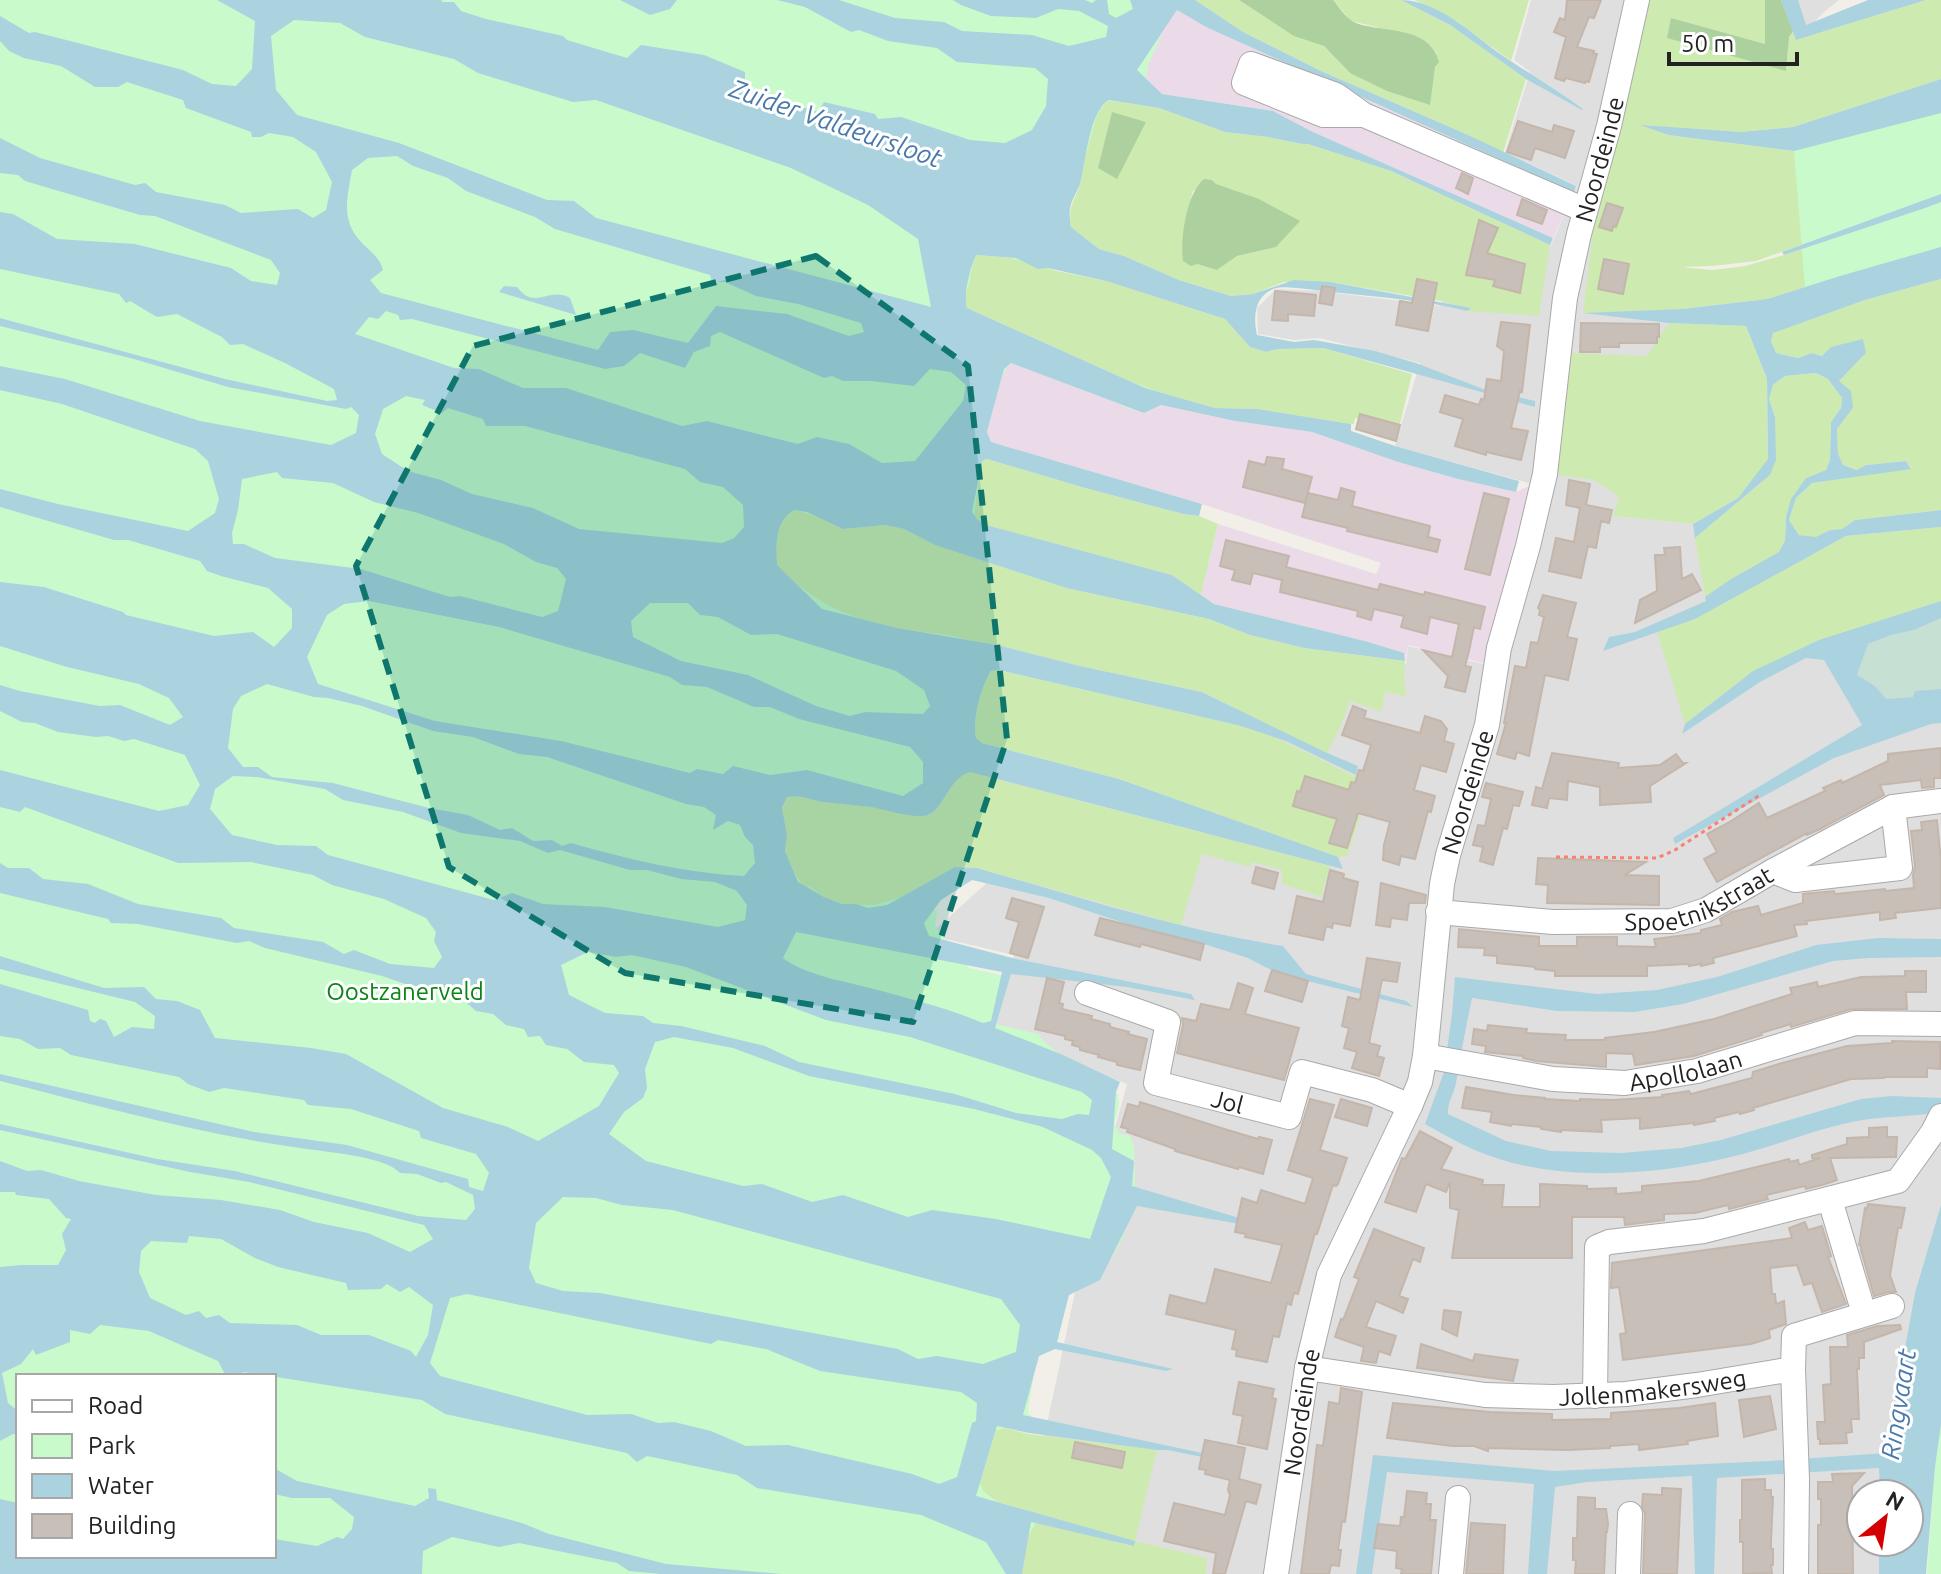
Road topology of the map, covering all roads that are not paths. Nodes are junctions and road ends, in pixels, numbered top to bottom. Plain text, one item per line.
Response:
1 (1637, 0) edge
2 (1364, 115) dead end
3 (1585, 210) junction
4 (1941, 801) edge
5 (1893, 807) junction
6 (1773, 871) junction
7 (1438, 912) junction
8 (1087, 993) dead end
9 (1941, 1024) edge
10 (1443, 1060) junction
11 (1410, 1106) junction
12 (1940, 1118) edge
13 (1830, 1200) junction
14 (1860, 1300) dead end
15 (1892, 1306) dead end
16 (1840, 1336) dead end
17 (1307, 1368) junction
18 (1793, 1369) junction
19 (1595, 1396) junction
20 (1458, 1498) dead end
21 (1630, 1514) dead end
22 (1276, 1574) edge
23 (1451, 1574) edge
24 (1628, 1574) edge
25 (1796, 1574) edge

1 - 3 street, Noordeinde
2 - 3 street
3 - 7 street, Noordeinde
4 - 5 street, Spoetnikstraat
5 - 6 street, Spoetnikstraat
5 - 6 street
6 - 7 street, Spoetnikstraat
7 - 10 street, Noordeinde
8 - 11 street, Jol
9 - 10 street, Apollolaan
10 - 11 street, Noordeinde
11 - 17 street, Noordeinde
12 - 13 street
13 - 14 street
13 - 19 street
15 - 18 street
16 - 18 street
17 - 19 street, Jollenmakersweg
17 - 22 street, Noordeinde
18 - 19 street, Jollenmakersweg
18 - 25 street
20 - 23 street
21 - 24 street

